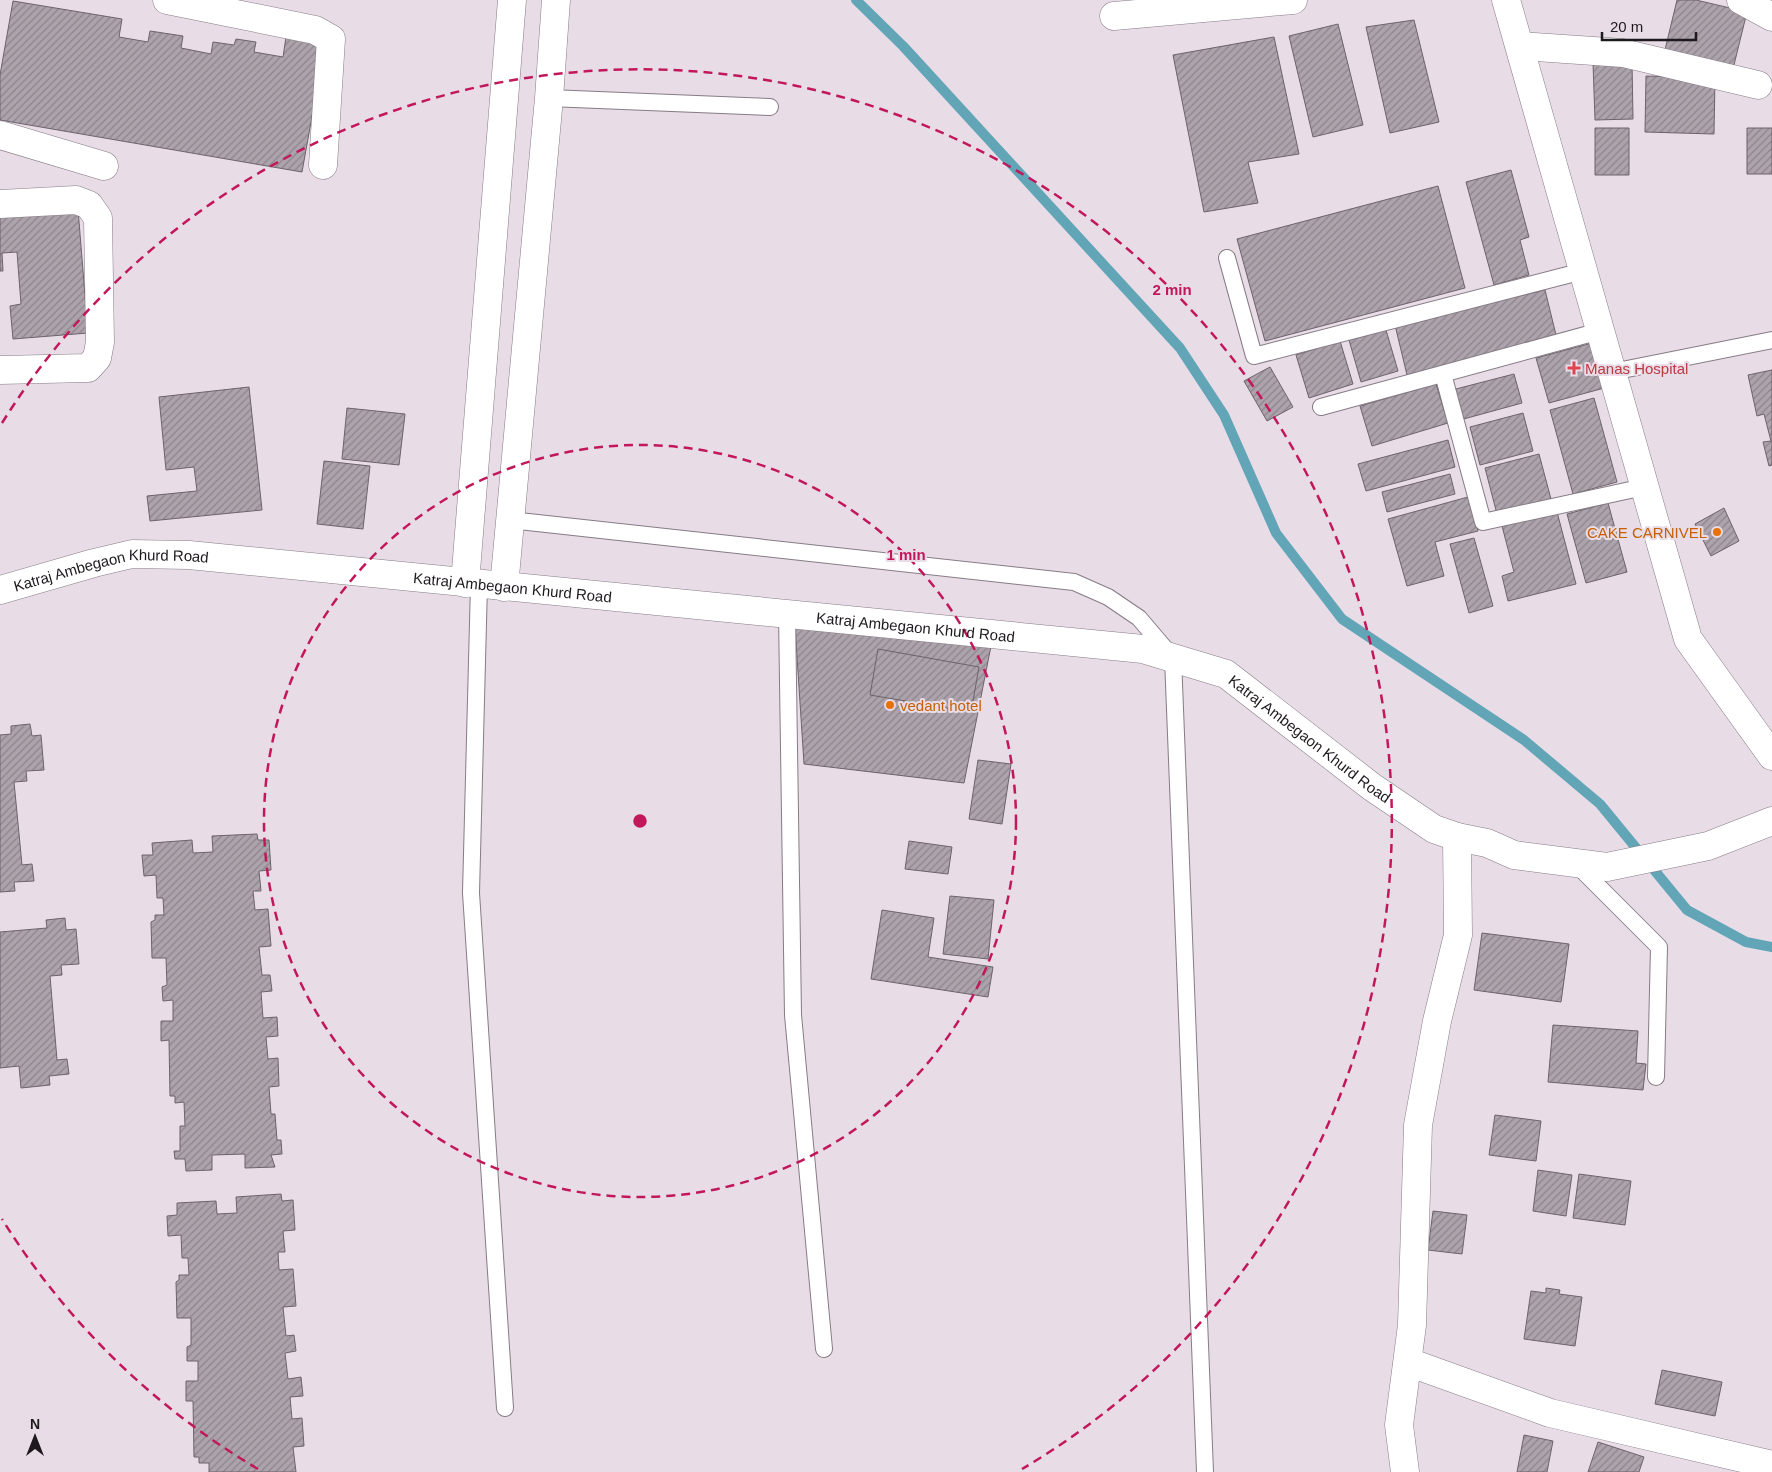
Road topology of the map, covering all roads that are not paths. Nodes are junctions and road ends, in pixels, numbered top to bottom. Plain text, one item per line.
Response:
1 (167, 0) edge
2 (1294, 0) edge
3 (1506, 0) edge
4 (1741, 0) edge
5 (511, 6) edge
6 (556, 6) edge
7 (1114, 16) dead end
8 (1772, 17) edge
9 (1519, 46) junction
10 (1758, 85) dead end
11 (549, 98) junction
12 (770, 107) dead end
13 (0, 135) edge
14 (323, 165) dead end
15 (104, 166) dead end
16 (0, 204) edge
17 (1227, 258) dead end
18 (1583, 271) junction
19 (1600, 330) junction
20 (1772, 340) edge
21 (0, 370) edge
22 (1612, 372) junction
23 (1443, 374) junction
24 (1321, 407) dead end
25 (1644, 487) junction
26 (510, 520) junction
27 (483, 584) junction
28 (0, 590) edge
29 (787, 614) junction
30 (1173, 658) junction
31 (1772, 756) edge
32 (1772, 821) edge
33 (1458, 837) junction
34 (1575, 863) junction
35 (1656, 1077) dead end
36 (824, 1349) dead end
37 (1408, 1362) junction
38 (506, 1408) dead end
39 (1772, 1465) edge
40 (1205, 1472) edge
41 (1405, 1472) edge

1 - 14 street
2 - 7 street
3 - 9 street
4 - 8 street
5 - 27 street
6 - 11 street
9 - 10 street
9 - 18 street
11 - 12 lane
11 - 26 street
13 - 15 street
16 - 21 street
17 - 18 lane
18 - 19 street
19 - 22 street
19 - 23 lane
20 - 22 lane
22 - 25 street
23 - 24 lane
23 - 25 lane
25 - 31 street
26 - 27 street
26 - 30 lane
27 - 28 street, Katraj Ambegaon Khurd Road
27 - 29 street, Katraj Ambegaon Khurd Road
27 - 38 lane
29 - 30 street, Katraj Ambegaon Khurd Road
29 - 36 lane
30 - 33 street, Katraj Ambegaon Khurd Road
30 - 40 lane
32 - 34 street, Katraj Ambegaon Khurd Road
33 - 34 street, Katraj Ambegaon Khurd Road
33 - 37 street
34 - 35 lane
37 - 39 street
37 - 41 street

